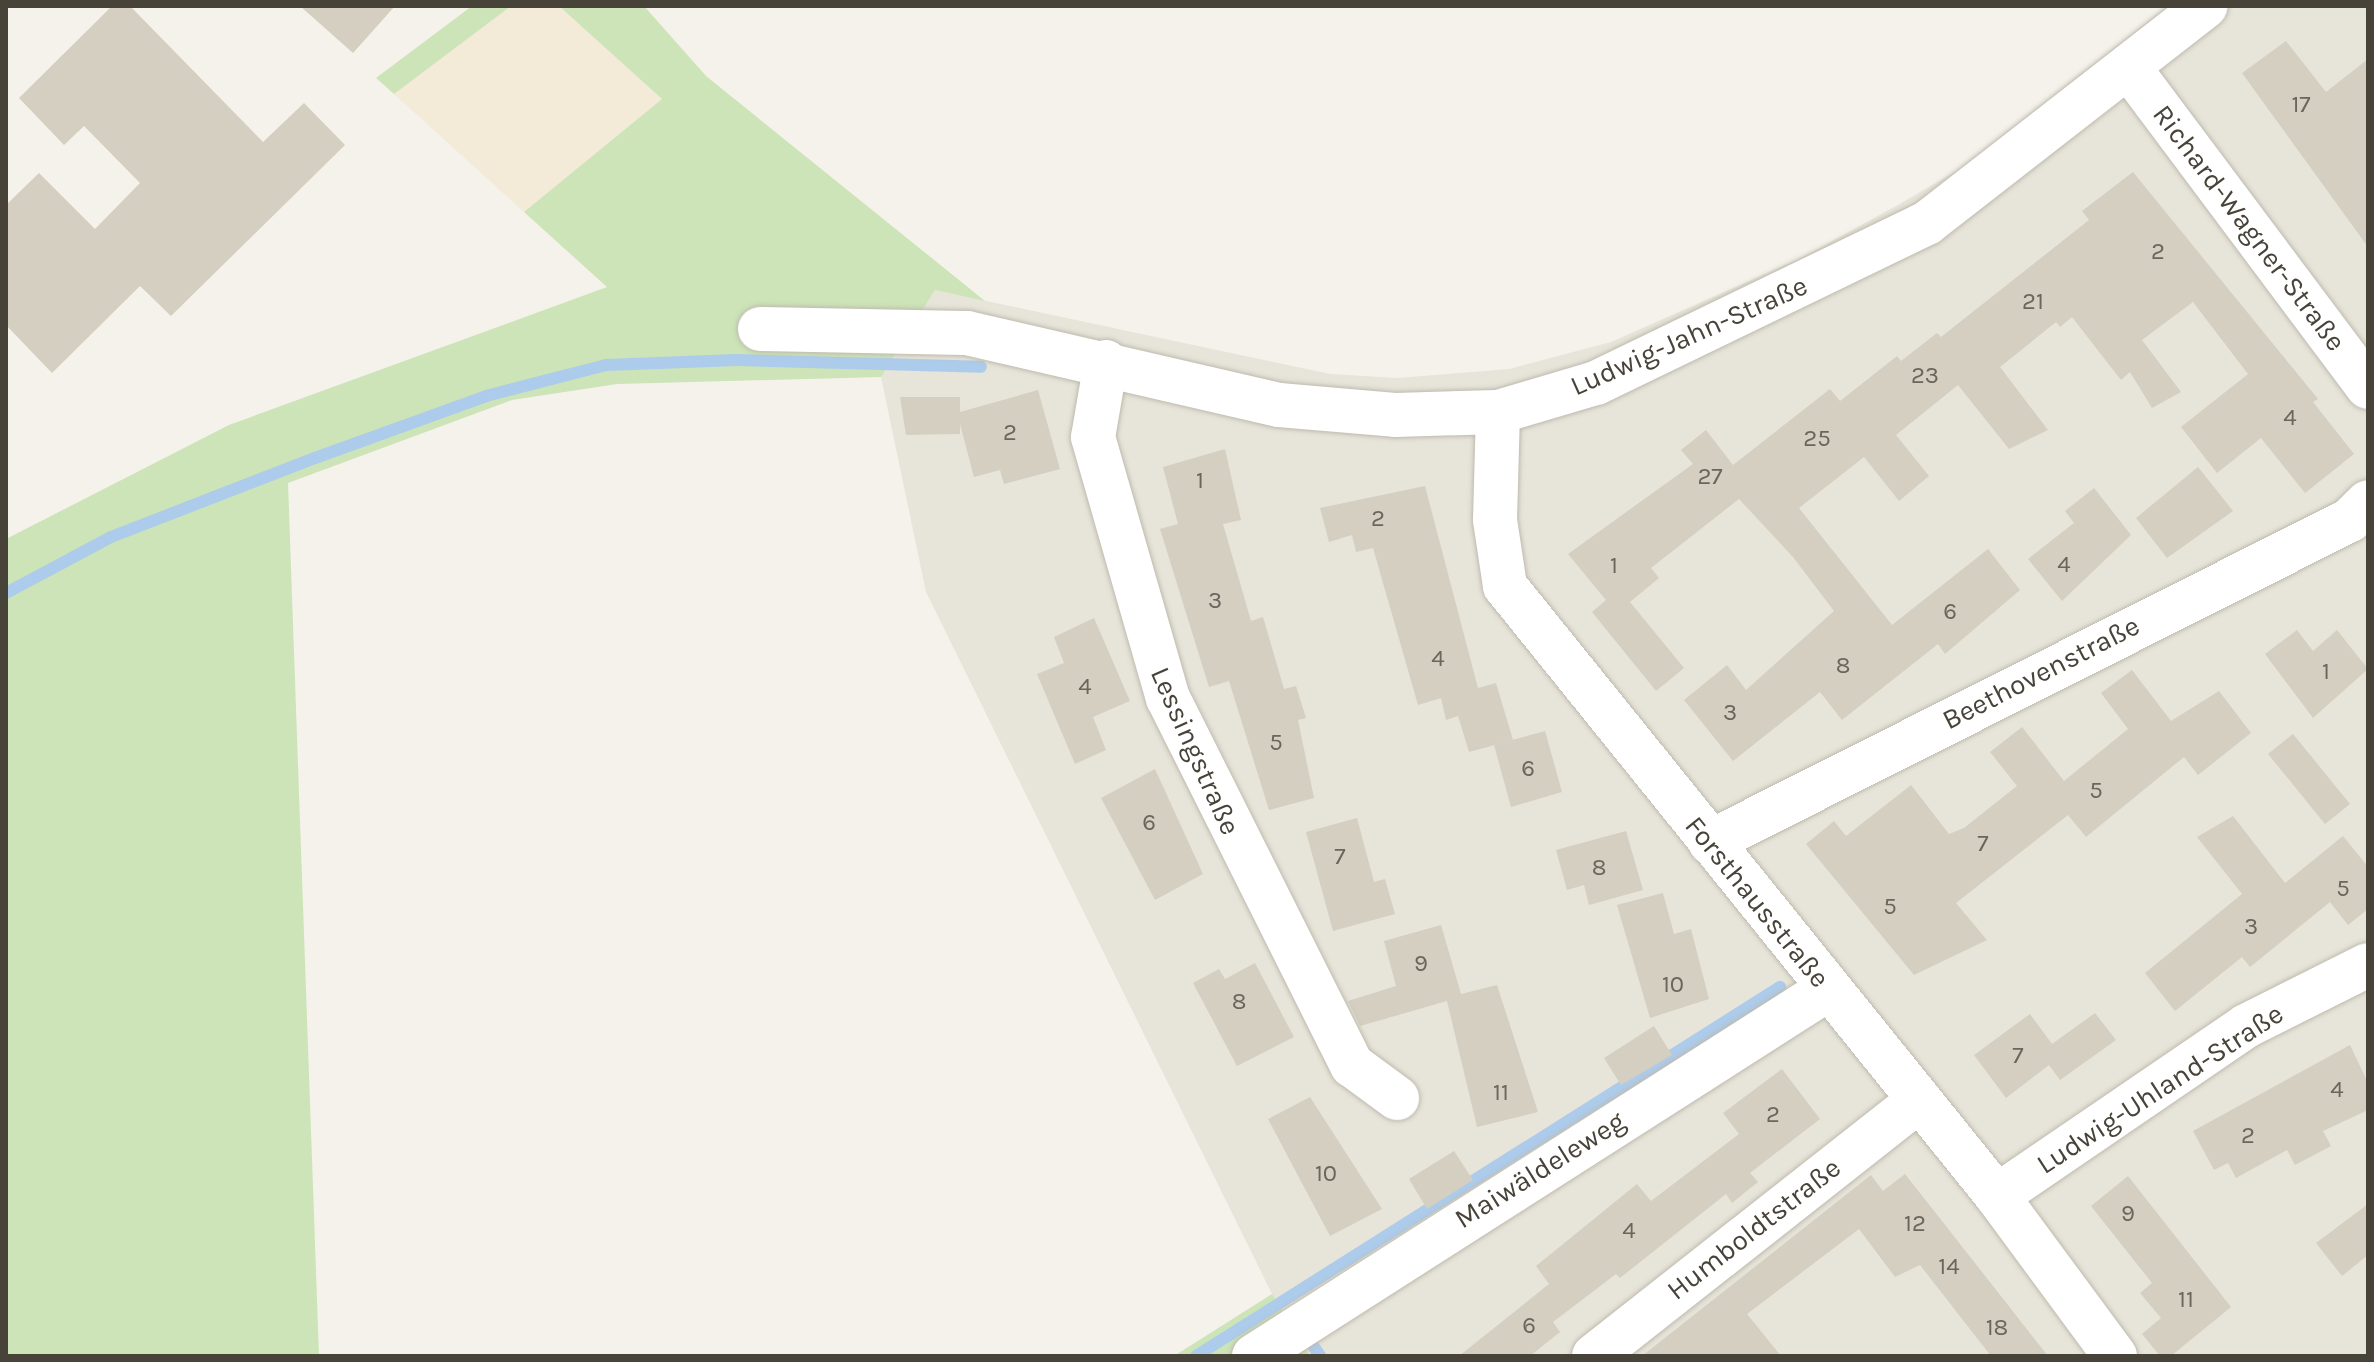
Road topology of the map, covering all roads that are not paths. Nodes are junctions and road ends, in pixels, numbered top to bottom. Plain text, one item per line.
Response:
1 (2206, 6) edge
2 (2130, 69) junction
3 (760, 329) dead end
4 (1106, 362) junction
5 (2368, 387) edge
6 (1498, 412) junction
7 (2368, 502) edge
8 (1710, 842) junction
9 (2368, 965) edge
10 (1828, 989) junction
11 (1397, 1098) dead end
12 (1915, 1103) junction
13 (1997, 1196) junction
14 (1254, 1356) edge
15 (1594, 1356) edge
16 (2115, 1356) edge

1 - 2 street, Ludwig-Jahn-Straße
2 - 5 street, Richard-Wagner-Straße
2 - 6 street, Ludwig-Jahn-Straße
3 - 4 street, Ludwig-Jahn-Straße
4 - 6 street, Ludwig-Jahn-Straße
4 - 11 street, Lessingstraße
6 - 8 street, Forsthausstraße
7 - 8 street, Beethovenstraße
8 - 10 street, Forsthausstraße
9 - 13 street, Ludwig-Uhland-Straße
10 - 12 street, Forsthausstraße
10 - 14 street, Maiwäldeleweg
12 - 13 street, Forsthausstraße
12 - 15 street, Humboldtstraße
13 - 16 street, Forsthausstraße

